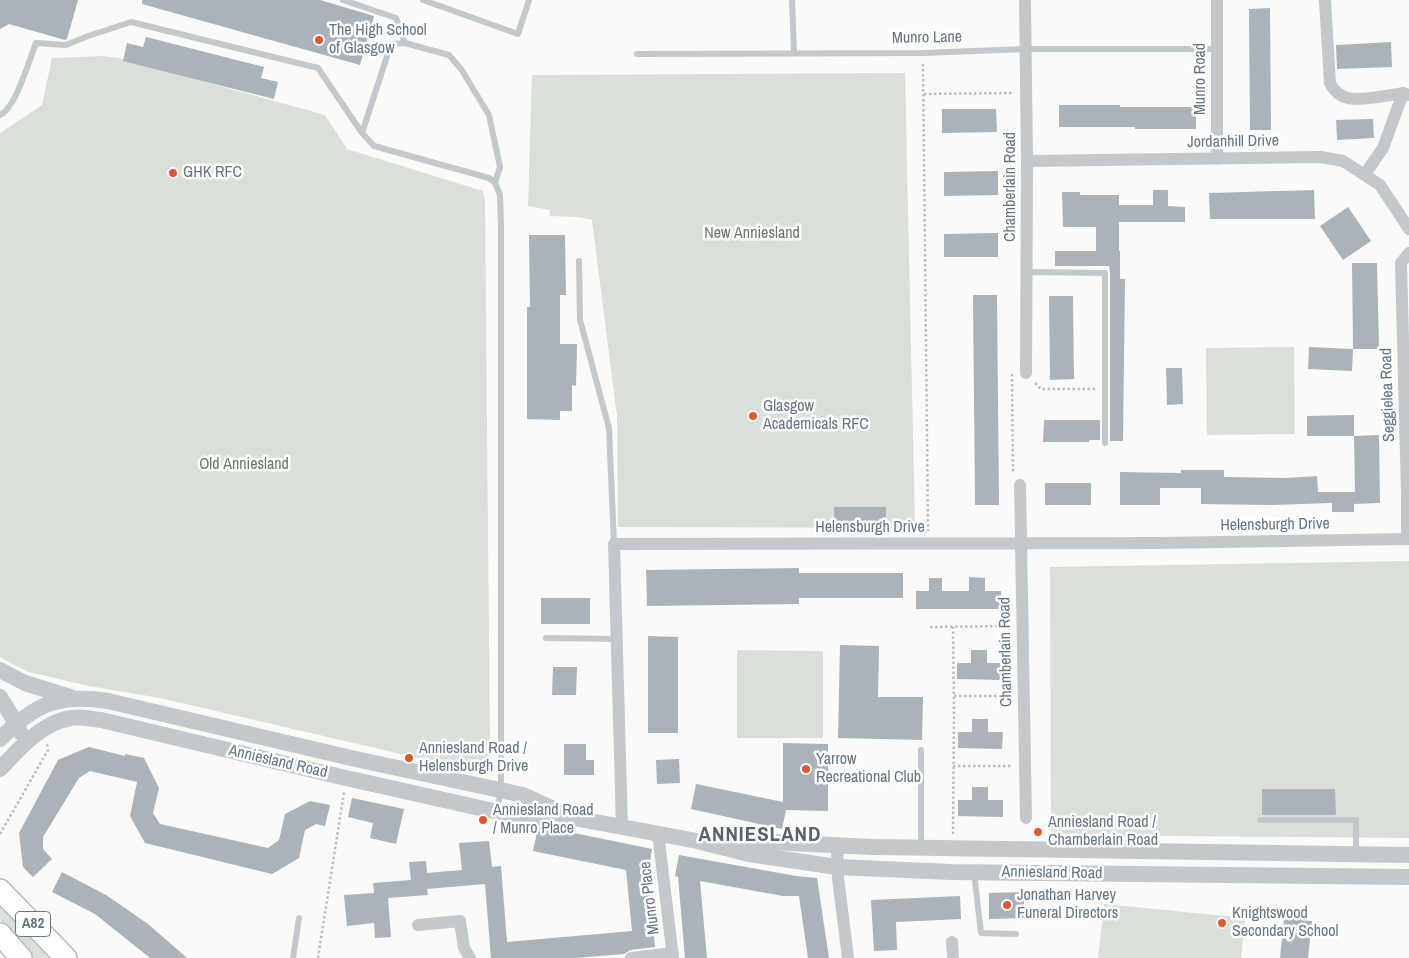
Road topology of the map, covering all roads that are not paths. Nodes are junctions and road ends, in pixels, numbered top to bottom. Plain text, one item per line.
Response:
1 (343, 0) edge
2 (423, 0) edge
3 (529, 0) edge
4 (792, 0) edge
5 (1025, 0) edge
6 (1217, 0) edge
7 (1325, 0) edge
8 (405, 43) junction
9 (1026, 49) junction
10 (1217, 49) junction
11 (794, 53) junction
12 (637, 54) dead end
13 (1406, 94) edge
14 (0, 115) edge
15 (362, 133) junction
16 (1217, 159) junction
17 (1027, 161) junction
18 (1365, 174) junction
19 (495, 183) junction
20 (1409, 229) edge
21 (1409, 253) edge
22 (579, 261) dead end
23 (1027, 272) junction
24 (1026, 373) road end
25 (1105, 443) dead end
26 (1020, 485) road end
27 (1408, 539) edge
28 (1020, 543) junction
29 (614, 544) junction
30 (546, 638) dead end
31 (616, 639) junction
32 (0, 670) edge
33 (0, 697) edge
34 (75, 698) junction
35 (16, 723) junction
36 (0, 739) edge
37 (25, 743) junction
38 (921, 750) dead end
39 (0, 770) edge
40 (501, 790) junction
41 (497, 812) junction
42 (574, 818) junction
43 (1026, 818) dead end
44 (1260, 820) dead end
45 (622, 827) junction
46 (658, 833) junction
47 (697, 841) junction
48 (837, 845) junction
49 (921, 848) junction
50 (1356, 854) junction
51 (1409, 855) edge
52 (837, 867) junction
53 (974, 872) junction
54 (1409, 877) edge
55 (0, 890) edge
56 (299, 918) dead end
57 (418, 925) dead end
58 (0, 934) edge
59 (1016, 934) dead end
60 (952, 942) dead end
61 (673, 956) edge
62 (21, 958) edge
63 (66, 958) edge
64 (293, 958) edge
65 (470, 958) edge
66 (631, 958) edge
67 (848, 958) edge
68 (953, 958) edge

1 - 8 lane
2 - 3 lane
4 - 11 lane
5 - 9 street, Chamberlain Road
6 - 10 street, Munro Road
7 - 13 street
8 - 15 lane
8 - 19 lane
9 - 10 lane, Munro Lane
9 - 11 lane, Munro Lane
9 - 17 street, Chamberlain Road
10 - 16 street, Munro Road
11 - 12 lane, Munro Lane
13 - 18 street
14 - 15 lane
15 - 19 lane
16 - 17 street, Jordanhill Drive
16 - 18 street, Jordanhill Drive
17 - 23 street, Chamberlain Road
18 - 20 street, Jordanhill Drive
19 - 40 lane
21 - 27 street, Seggielea Road
22 - 29 lane
23 - 24 street, Chamberlain Road
23 - 25 lane
26 - 28 street, Chamberlain Road
27 - 28 street, Helensburgh Drive
28 - 29 street, Helensburgh Drive
28 - 43 street, Chamberlain Road
29 - 31 street
30 - 31 lane
31 - 45 street
32 - 34 street, Anniesland Road
33 - 35 street
34 - 35 street, Anniesland Road
34 - 40 street, Anniesland Road
35 - 36 street, Anniesland Road
35 - 37 street
37 - 39 street, Anniesland Road
37 - 41 street, Anniesland Road
38 - 49 lane
40 - 41 lane
40 - 42 street, Anniesland Road
41 - 42 street, Anniesland Road
42 - 45 street, Anniesland Road
44 - 50 lane
45 - 46 street, Anniesland Road
46 - 47 street, Anniesland Road
46 - 61 street, Munro Place
47 - 48 street, Anniesland Road
47 - 52 street, Anniesland Road
48 - 49 street, Anniesland Road
48 - 52 street
49 - 50 street, Anniesland Road
50 - 51 street, Anniesland Road
52 - 53 street, Anniesland Road
52 - 67 street
53 - 54 street, Anniesland Road
53 - 59 lane
55 - 63 main road, A82
56 - 64 lane
57 - 65 street
58 - 62 main road
60 - 68 street
61 - 66 street

